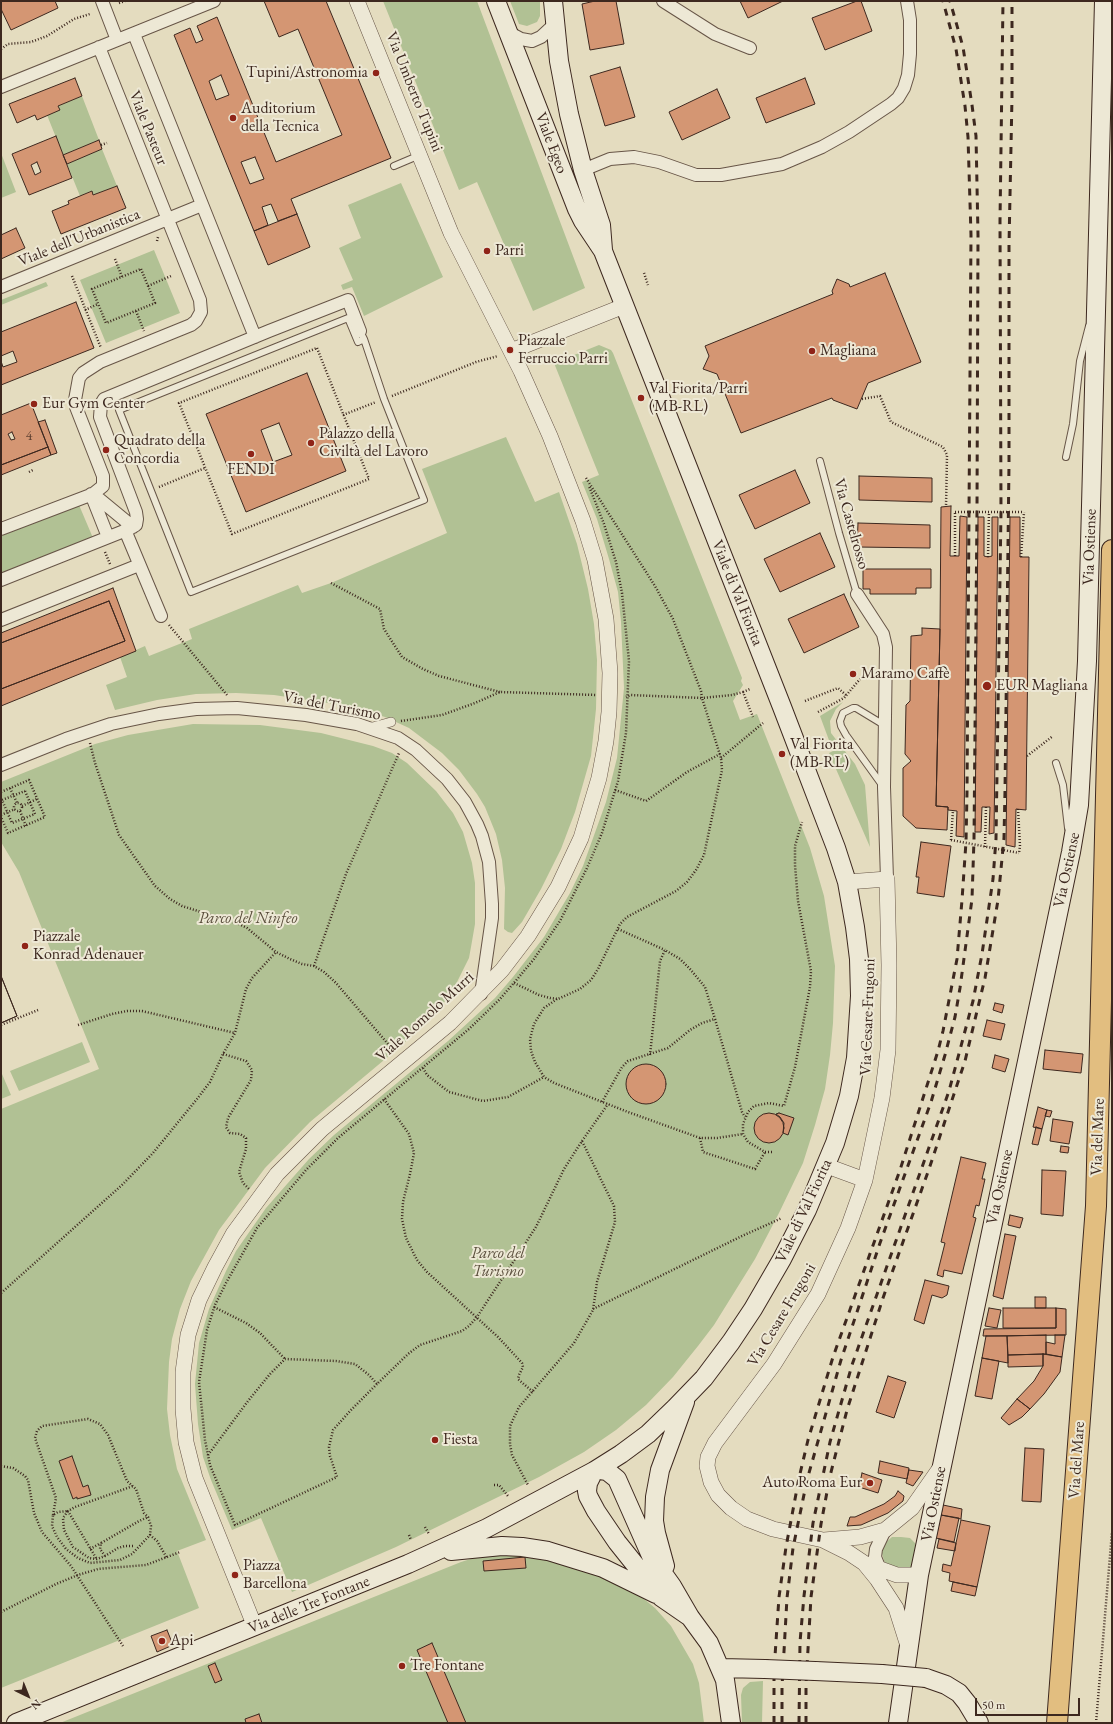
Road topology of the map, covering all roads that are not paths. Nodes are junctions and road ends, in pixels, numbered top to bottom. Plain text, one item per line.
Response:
1 (102, 1) edge
2 (214, 1) edge
3 (357, 1) edge
4 (496, 1) edge
5 (553, 1) edge
6 (663, 1) edge
7 (907, 1) edge
8 (1098, 1) edge
9 (1104, 1) edge
10 (1103, 22) junction
11 (555, 24) junction
12 (508, 32) junction
13 (134, 34) junction
14 (117, 40) junction
15 (99, 48) junction
16 (750, 48) dead end
17 (1, 87) edge
18 (420, 155) junction
19 (394, 166) dead end
20 (583, 170) junction
21 (202, 205) junction
22 (168, 220) junction
23 (603, 251) junction
24 (1, 287) edge
25 (1097, 298) junction
26 (624, 306) junction
27 (362, 335) junction
28 (255, 337) junction
29 (511, 352) junction
30 (1066, 457) dead end
31 (820, 461) dead end
32 (92, 494) junction
33 (1, 529) edge
34 (129, 529) junction
35 (108, 537) junction
36 (1112, 550) edge
37 (139, 565) junction
38 (1, 580) edge
39 (857, 594) joint
40 (161, 616) road end
41 (1, 620) edge
42 (391, 722) road end
43 (884, 725) junction
44 (369, 728) junction
45 (1056, 763) dead end
46 (1, 765) edge
47 (884, 787) junction
48 (1109, 796) edge
49 (1071, 852) junction
50 (887, 879) junction
51 (847, 882) junction
52 (480, 994) junction
53 (827, 1166) junction
54 (865, 1180) junction
55 (687, 1396) junction
56 (941, 1467) junction
57 (594, 1471) junction
58 (885, 1530) junction
59 (823, 1540) junction
60 (436, 1552) junction
61 (864, 1563) junction
62 (879, 1567) junction
63 (919, 1575) junction
64 (666, 1591) junction
65 (256, 1627) junction
66 (908, 1646) junction
67 (721, 1668) junction
68 (16, 1723) edge
69 (731, 1723) edge
70 (898, 1723) edge
71 (979, 1723) edge
72 (1057, 1723) edge

1 - 14 street
2 - 13 street
3 - 18 street, Via Umberto Tupini
4 - 12 main road, Viale Egeo
5 - 11 main road, Viale Egeo
6 - 16 street
7 - 20 street
8 - 10 main road
9 - 10 main road, Via Ostiense
10 - 25 main road, Via Ostiense
11 - 12 street
11 - 20 main road, Viale Egeo
12 - 23 main road, Viale Egeo
13 - 14 street
13 - 21 street, Viale Pasteur
14 - 15 street
15 - 17 street
15 - 22 street, Viale Pasteur
18 - 19 lane
18 - 29 street, Via Umberto Tupini
20 - 23 main road, Viale Egeo
21 - 22 street
21 - 28 street, Viale Pasteur
22 - 24 street, Viale dell'Urbanistica
22 - 32 street, Viale Pasteur
23 - 26 main road, Viale Egeo
25 - 30 lane
25 - 49 main road, Via Ostiense
26 - 29 street
26 - 51 main road, Viale di Val Fiorita
27 - 27 lane
27 - 28 street
28 - 34 street
29 - 52 street, Viale Romolo Murri
31 - 39 lane, Via Castelrosso
32 - 33 street
32 - 34 street
32 - 35 street
34 - 35 street
34 - 37 street
35 - 38 street
36 - 48 main road, Via del Mare
37 - 40 street
37 - 41 street
39 - 43 street
42 - 44 street
43 - 47 street
43 - 47 lane
44 - 46 street, Via del Turismo
44 - 52 street, Via del Turismo
45 - 49 lane
47 - 50 street
48 - 72 main road, Via del Mare
49 - 56 main road, Via Ostiense
50 - 51 street
50 - 54 street, Via Cesare Frugoni
51 - 53 main road, Viale di Val Fiorita
52 - 65 street, Viale Romolo Murri
53 - 54 street
53 - 55 main road, Viale di Val Fiorita
54 - 59 street, Via Cesare Frugoni
55 - 57 main road, Viale di Val Fiorita
55 - 64 main road
56 - 58 street
56 - 63 main road, Via Ostiense
57 - 60 main road, Via delle Tre Fontane
57 - 64 main road
57 - 64 main road
58 - 59 street
58 - 62 street
59 - 61 street
60 - 64 main road
60 - 65 main road, Via delle Tre Fontane
61 - 62 street
61 - 66 street
62 - 63 street
63 - 66 main road, Via Ostiense
64 - 67 main road
65 - 68 main road, Via delle Tre Fontane
66 - 70 main road, Via Ostiense
67 - 69 main road
67 - 71 main road, bridge

